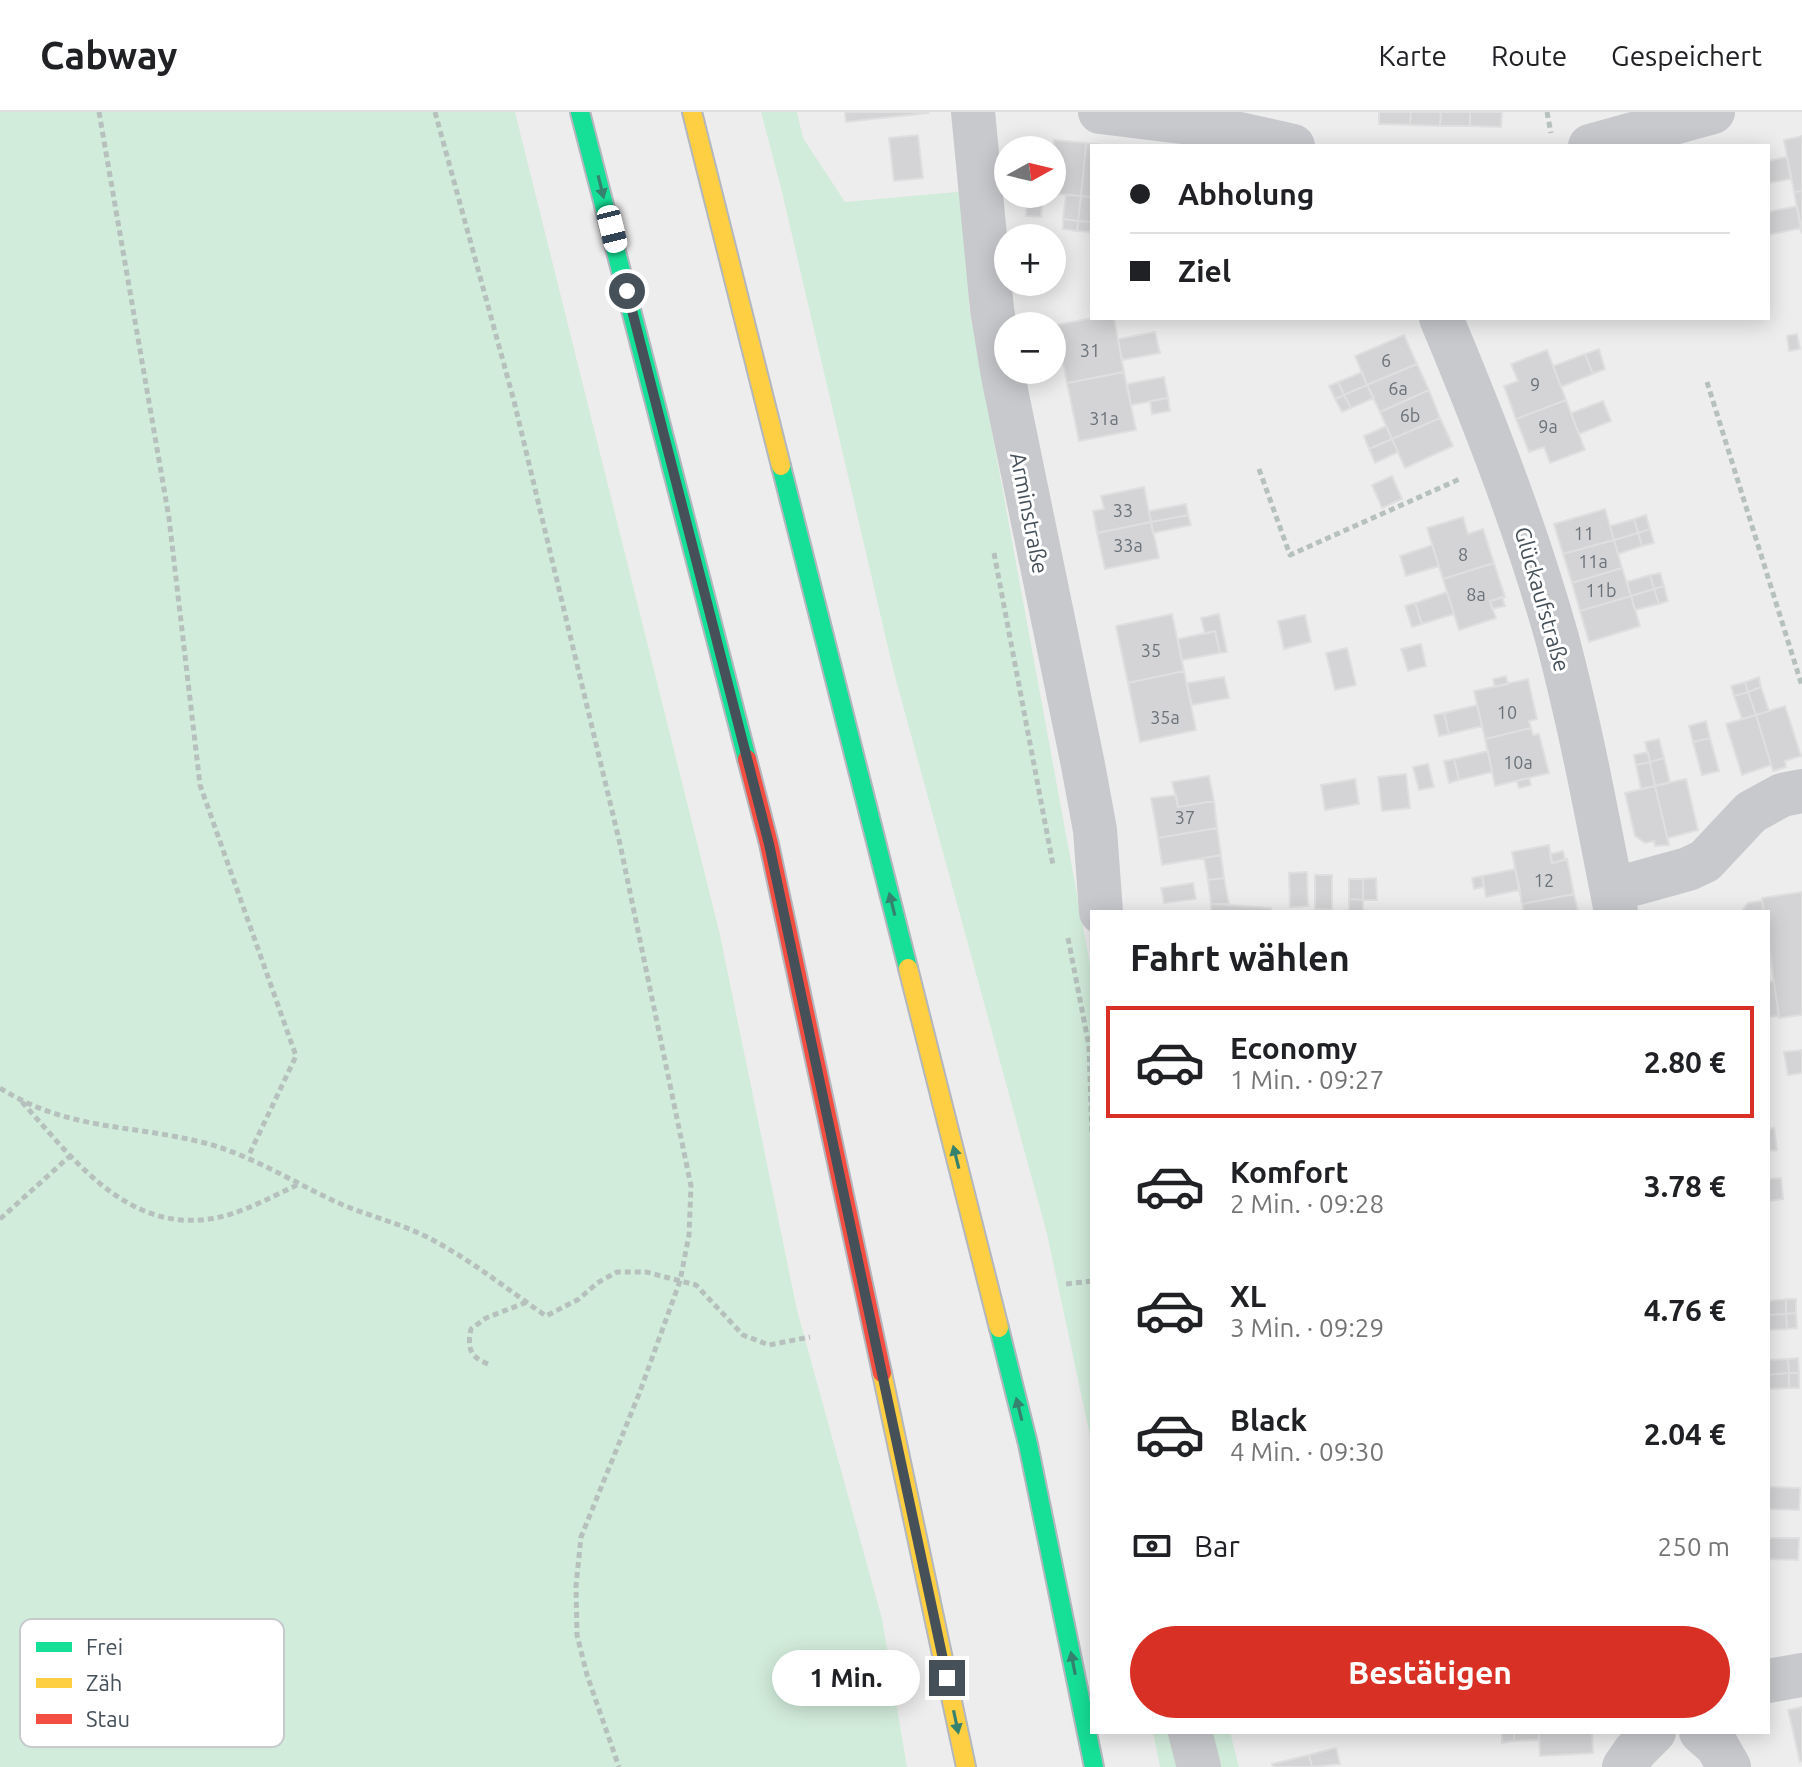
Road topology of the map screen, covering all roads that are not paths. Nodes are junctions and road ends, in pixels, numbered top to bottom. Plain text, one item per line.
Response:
1 (580, 112) edge
2 (692, 112) edge
3 (973, 112) edge
4 (1100, 112) edge
5 (1713, 112) edge
6 (1284, 144) edge
7 (1597, 144) edge
8 (1442, 320) edge
9 (1802, 791) edge
10 (1614, 901) edge
11 (1101, 910) edge
12 (1802, 1675) edge
13 (1770, 1681) edge
14 (1191, 1734) edge
15 (1652, 1734) edge
16 (1703, 1734) edge
17 (966, 1767) edge
18 (1094, 1767) edge
19 (1199, 1767) edge
20 (1624, 1767) edge
21 (1729, 1767) edge

1 -> 17 highway
18 -> 2 highway
3 - 11 street, Arminstraße
4 - 6 street
5 - 7 street
8 - 10 street, Glückaufstraße
9 - 10 street, Glückaufstraße
12 - 13 street
14 - 19 street
15 - 20 street
16 - 21 street

